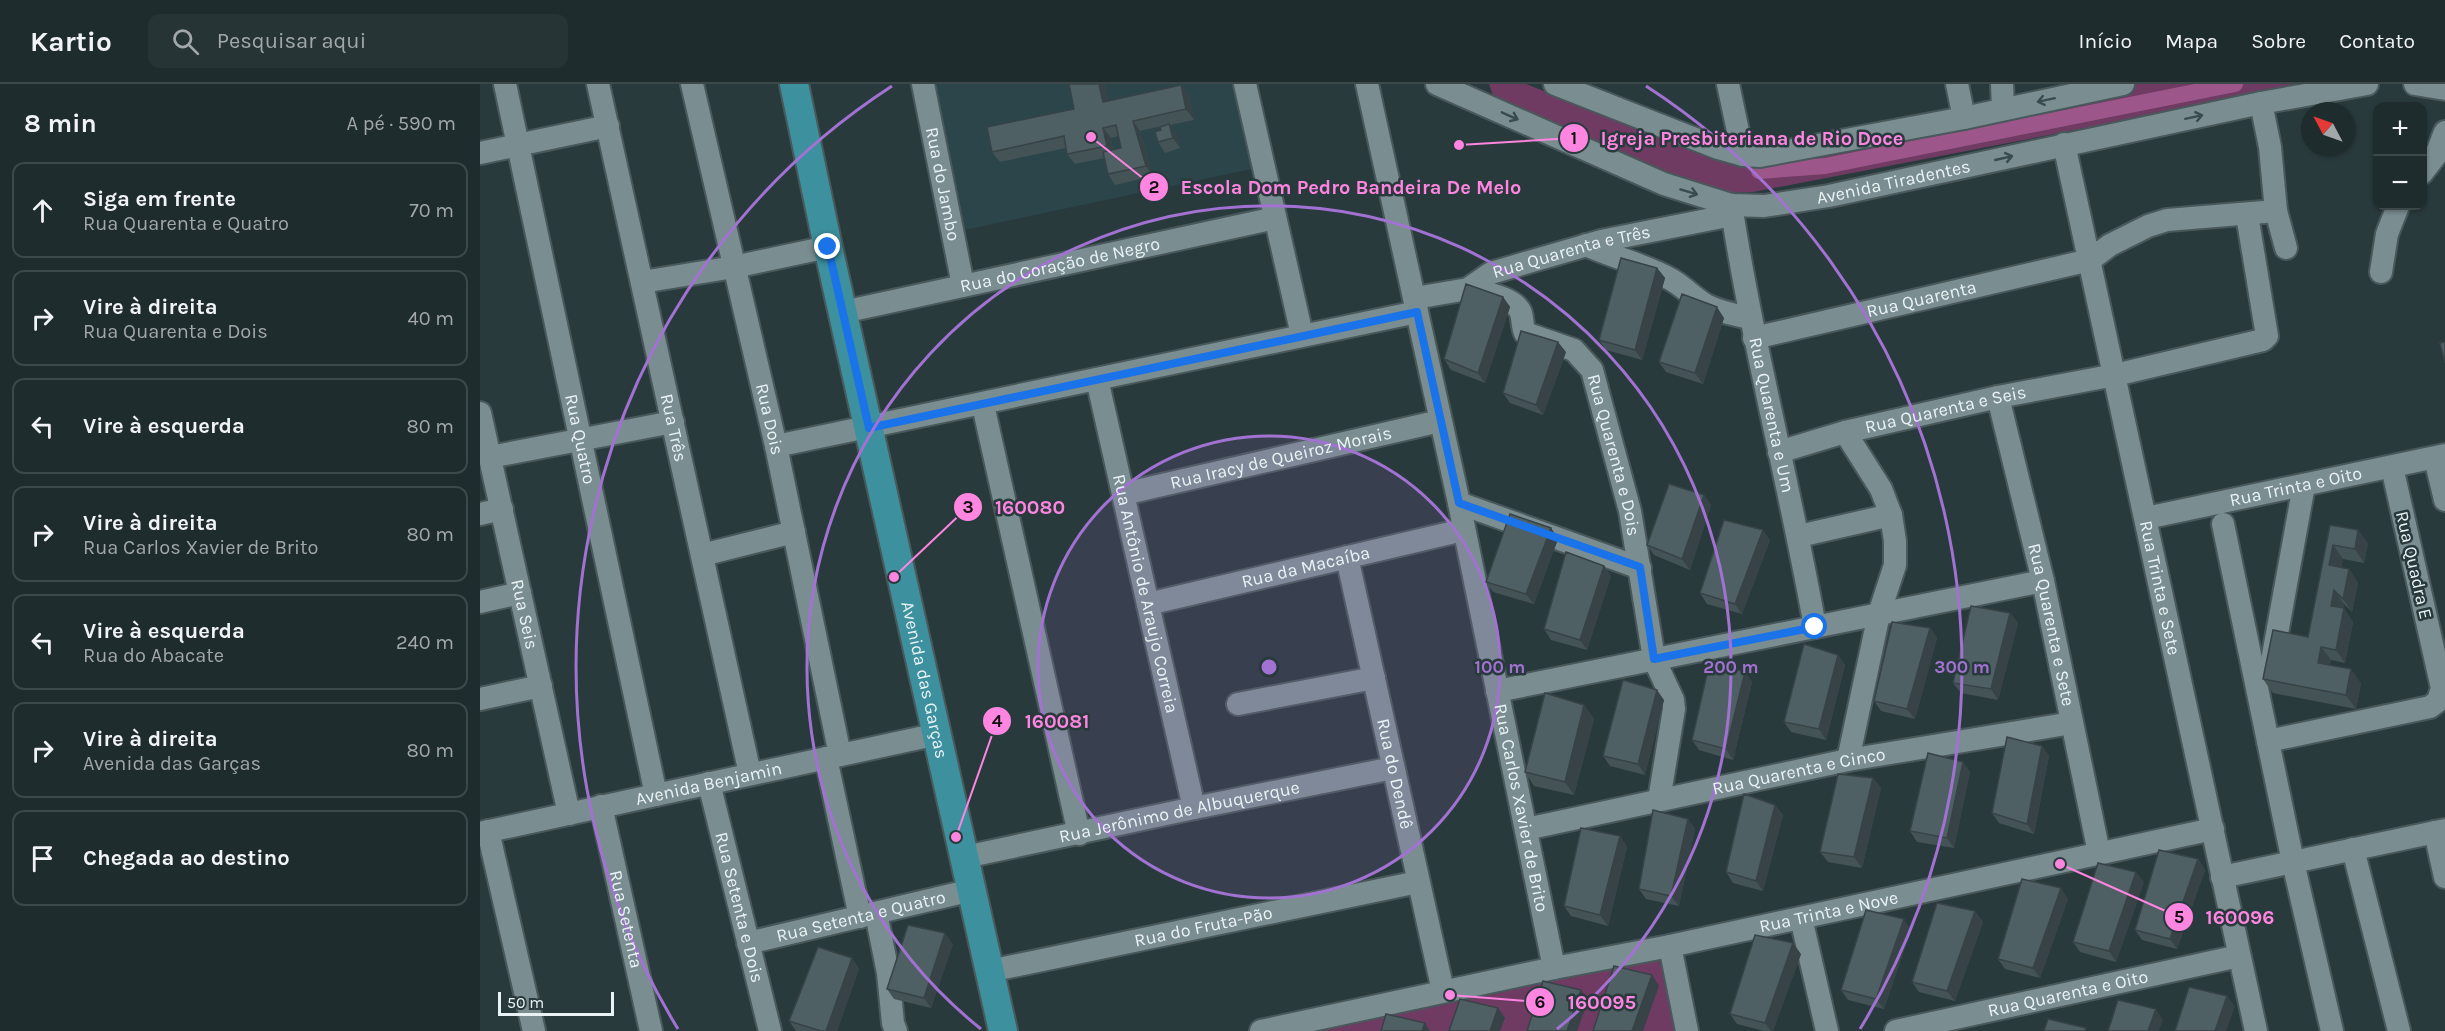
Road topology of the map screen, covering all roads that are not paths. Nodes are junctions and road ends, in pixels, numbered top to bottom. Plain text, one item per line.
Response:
1 (505, 84) edge
2 (598, 84) edge
3 (692, 84) edge
4 (794, 84) edge
5 (923, 84) edge
6 (1245, 84) edge
7 (1366, 84) edge
8 (1437, 84) edge
9 (1555, 84) edge
10 (1728, 84) edge
11 (1957, 84) edge
12 (2002, 84) edge
13 (2123, 84) edge
14 (2367, 84) edge
15 (2415, 84) edge
16 (2445, 89) edge
17 (1483, 95) edge
18 (1608, 95) edge
19 (2260, 103) junction
20 (2003, 109) junction
21 (1964, 118) junction
22 (608, 126) junction
23 (2445, 132) edge
24 (2064, 144) junction
25 (518, 146) junction
26 (480, 153) edge
27 (1743, 155) junction
28 (2427, 167) edge
29 (1731, 210) junction
30 (2396, 210) edge
31 (2276, 211) junction
32 (2247, 215) junction
33 (1275, 218) junction
34 (1586, 245) junction
35 (828, 247) junction
36 (2286, 248) dead end
37 (2090, 260) junction
38 (734, 267) junction
39 (2381, 272) dead end
40 (642, 282) junction
41 (963, 285) junction
42 (1468, 289) junction
43 (1416, 305) junction
44 (843, 312) junction
45 (1752, 328) junction
46 (1302, 335) junction
47 (2115, 375) junction
48 (1097, 379) junction
49 (1998, 397) junction
50 (983, 405) junction
51 (480, 413) edge
52 (1440, 421) junction
53 (673, 422) junction
54 (869, 428) junction
55 (1845, 432) junction
56 (581, 440) junction
57 (776, 446) junction
58 (1779, 453) junction
59 (2440, 456) edge
60 (490, 457) junction
61 (2392, 467) junction
62 (2304, 485) junction
63 (1123, 494) junction
64 (2445, 500) edge
65 (1459, 503) junction
66 (502, 509) junction
67 (480, 514) edge
68 (1891, 515) junction
69 (2146, 518) junction
70 (2223, 524) dead end
71 (1463, 530) junction
72 (794, 532) junction
73 (1798, 536) junction
74 (702, 555) junction
75 (1347, 557) junction
76 (1640, 567) junction
77 (2043, 581) junction
78 (520, 593) junction
79 (480, 602) edge
80 (1148, 604) junction
81 (1879, 614) junction
82 (1815, 627) junction
83 (1654, 659) junction
84 (1374, 678) junction
85 (541, 686) junction
86 (1497, 691) junction
87 (480, 699) edge
88 (1238, 704) dead end
89 (2262, 713) junction
90 (2072, 723) junction
91 (938, 734) junction
92 (2268, 741) junction
93 (833, 757) junction
94 (1848, 760) junction
95 (1393, 768) junction
96 (750, 774) junction
97 (709, 783) junction
98 (657, 795) junction
99 (1659, 801) junction
100 (601, 807) junction
101 (1194, 808) junction
102 (569, 814) junction
103 (1526, 829) junction
104 (2213, 829) junction
105 (2440, 831) edge
106 (484, 832) edge
107 (1078, 834) junction
108 (2353, 849) junction
109 (2099, 853) junction
110 (965, 857) junction
111 (2293, 862) junction
112 (2222, 877) junction
113 (2445, 877) edge
114 (1418, 882) junction
115 (972, 890) junction
116 (868, 915) junction
117 (1802, 918) junction
118 (748, 943) junction
119 (1670, 946) junction
120 (2239, 956) junction
121 (1554, 968) junction
122 (989, 971) junction
123 (1443, 991) junction
124 (534, 1031) edge
125 (649, 1031) edge
126 (770, 1031) edge
127 (896, 1031) edge
128 (1003, 1031) edge
129 (1261, 1031) edge
130 (1687, 1031) edge
131 (1827, 1031) edge
132 (1896, 1031) edge
133 (2256, 1031) edge
134 (2332, 1031) edge
135 (2399, 1031) edge

1 - 25 street, Rua Quatro
2 - 22 street, Rua Três
3 - 38 street, Rua Dois
4 - 35 main road, Avenida das Garças
5 - 41 street, Rua do Jambo
6 - 33 street
7 - 43 street, Rua Carlos Xavier de Brito
8 - 17 street, Avenida Tiradentes
9 - 18 street
10 - 27 street
11 - 21 street
12 - 20 street
13 -> 20 street
14 - 19 street, Avenida Tiradentes
15 - 16 street
17 -> 29 street, Avenida Tiradentes
18 - 27 street
24 -> 19 street, Avenida Tiradentes
19 - 31 street
20 - 21 street
21 - 27 street
22 - 25 street
22 - 40 street, Rua Três
23 - 28 street
29 -> 24 street, Avenida Tiradentes
24 - 37 street, Rua Trinta e Sete
25 - 26 street
25 - 56 street, Rua Quatro
29 - 34 street, Rua Quarenta e Três
29 - 45 street, Rua Quarenta e Um
30 - 39 street
31 - 32 street
31 - 36 street
32 - 37 street
32 - 47 street, Rua Quarenta e Seis
33 - 41 street, Rua do Coração de Negro
33 - 46 street
34 - 42 street, Rua Quarenta e Três
34 - 45 street
35 - 38 street
35 - 44 main road, Avenida das Garças
37 - 45 street, Rua Quarenta
37 - 47 street, Rua Trinta e Sete
38 - 40 street
38 - 57 street, Rua Dois
40 - 53 street, Rua Três
41 - 44 street, Rua do Coração de Negro
42 - 43 street, Rua Quarenta e Três
42 - 76 street, Rua Quarenta e Dois
43 - 46 street, Rua Quarenta e Três
43 - 52 street, Rua Carlos Xavier de Brito
44 - 54 main road, Avenida das Garças
45 - 58 street, Rua Quarenta e Um
46 - 48 street, Rua Quarenta e Três
47 - 49 street, Rua Quarenta e Seis
47 - 69 street, Rua Trinta e Sete
48 - 50 street, Rua Quarenta e Três
48 - 63 street, Rua Antônio de Araujo Correia
49 - 55 street, Rua Quarenta e Seis
49 - 77 street, Rua Quarenta e Sete
50 - 54 street, Rua Quarenta e Três
50 - 107 street
51 - 60 street, Rua Seis
52 - 63 street, Rua Iracy de Queiroz Morais
52 - 65 street, Rua Carlos Xavier de Brito
53 - 56 street
53 - 74 street, Rua Três
54 - 57 street, Rua Quarenta e Três
54 - 91 main road, Avenida das Garças
55 - 58 street, Rua Quarenta e Seis
55 - 68 street
56 - 60 street
56 - 98 street, Rua Quatro
57 - 72 street, Rua Dois
58 - 73 street, Rua Quarenta e Um
59 - 61 street, Rua Trinta e Oito
59 - 64 street
60 - 66 street, Rua Seis
61 - 62 street, Rua Trinta e Oito
61 - 92 street, Rua Quadra E
62 - 69 street, Rua Trinta e Oito
62 - 89 street
63 - 80 street, Rua Antônio de Araujo Correia
65 - 71 street, Rua Carlos Xavier de Brito
65 - 76 street
66 - 67 street
66 - 78 street, Rua Seis
68 - 73 street
68 - 81 street
69 - 104 street, Rua Trinta e Sete
70 - 89 street
71 - 75 street, Rua da Macaíba
71 - 86 street, Rua Carlos Xavier de Brito
72 - 74 street
72 - 93 street, Rua Dois
73 - 82 street, Rua Quarenta e Um
74 - 96 street, Rua Três
75 - 80 street, Rua da Macaíba
75 - 84 street, Rua do Dendê
76 - 83 street, Rua Quarenta e Dois
77 - 81 street
77 - 90 street, Rua Quarenta e Sete
78 - 79 street
78 - 85 street, Rua Seis
80 - 101 street, Rua Antônio de Araujo Correia
81 - 82 street
81 - 94 street
82 - 83 street
83 - 86 street
83 - 99 street, Rua Quarenta e Dois
84 - 88 street
84 - 95 street, Rua do Dendê
85 - 87 street
85 - 102 street, Rua Seis
86 - 103 street, Rua Carlos Xavier de Brito
89 - 92 street
90 - 94 street, Rua Quarenta e Cinco
90 - 109 street, Rua Quarenta e Sete
91 - 93 street, Avenida Benjamin
91 - 110 main road, Avenida das Garças
92 - 111 street
93 - 96 street, Avenida Benjamin
93 - 116 street, Rua Dois
94 - 99 street, Rua Quarenta e Cinco
95 - 101 street, Rua Jerônimo de Albuquerque
95 - 114 street, Rua do Dendê
96 - 97 street, Avenida Benjamin
97 - 98 street, Avenida Benjamin
97 - 118 street, Rua Setenta e Dois
98 - 100 street, Avenida Benjamin
99 - 103 street, Rua Quarenta e Cinco
100 - 102 street, Avenida Benjamin
100 - 125 street, Rua Setenta
101 - 107 street, Rua Jerônimo de Albuquerque
102 - 106 street, Avenida Benjamin
103 - 121 street, Rua Carlos Xavier de Brito
104 - 109 street, Rua Trinta e Nove
104 - 112 street, Rua Trinta e Sete
105 - 108 street
105 - 113 street
106 - 124 street
107 - 110 street, Rua Jerônimo de Albuquerque
108 - 111 street
108 - 135 street
109 - 117 street, Rua Trinta e Nove
110 - 115 main road, Avenida das Garças
111 - 112 street
111 - 134 street
112 - 120 street, Rua Trinta e Sete
114 - 122 street, Rua do Fruta-Pão
114 - 123 street, Rua do Dendê
115 - 116 street, Rua Setenta e Quatro
115 - 122 main road, Avenida das Garças
116 - 118 street, Rua Setenta e Quatro
116 - 127 street, Rua Dois
117 - 119 street, Rua Trinta e Nove
117 - 131 street
118 - 126 street, Rua Setenta e Dois
119 - 121 street, Rua Trinta e Nove
119 - 130 street
120 - 132 street, Rua Quarenta e Oito
120 - 133 street, Rua Trinta e Sete
121 - 123 street, Rua Trinta e Nove
122 - 128 main road, Avenida das Garças
123 - 129 street, Rua Trinta e Nove

